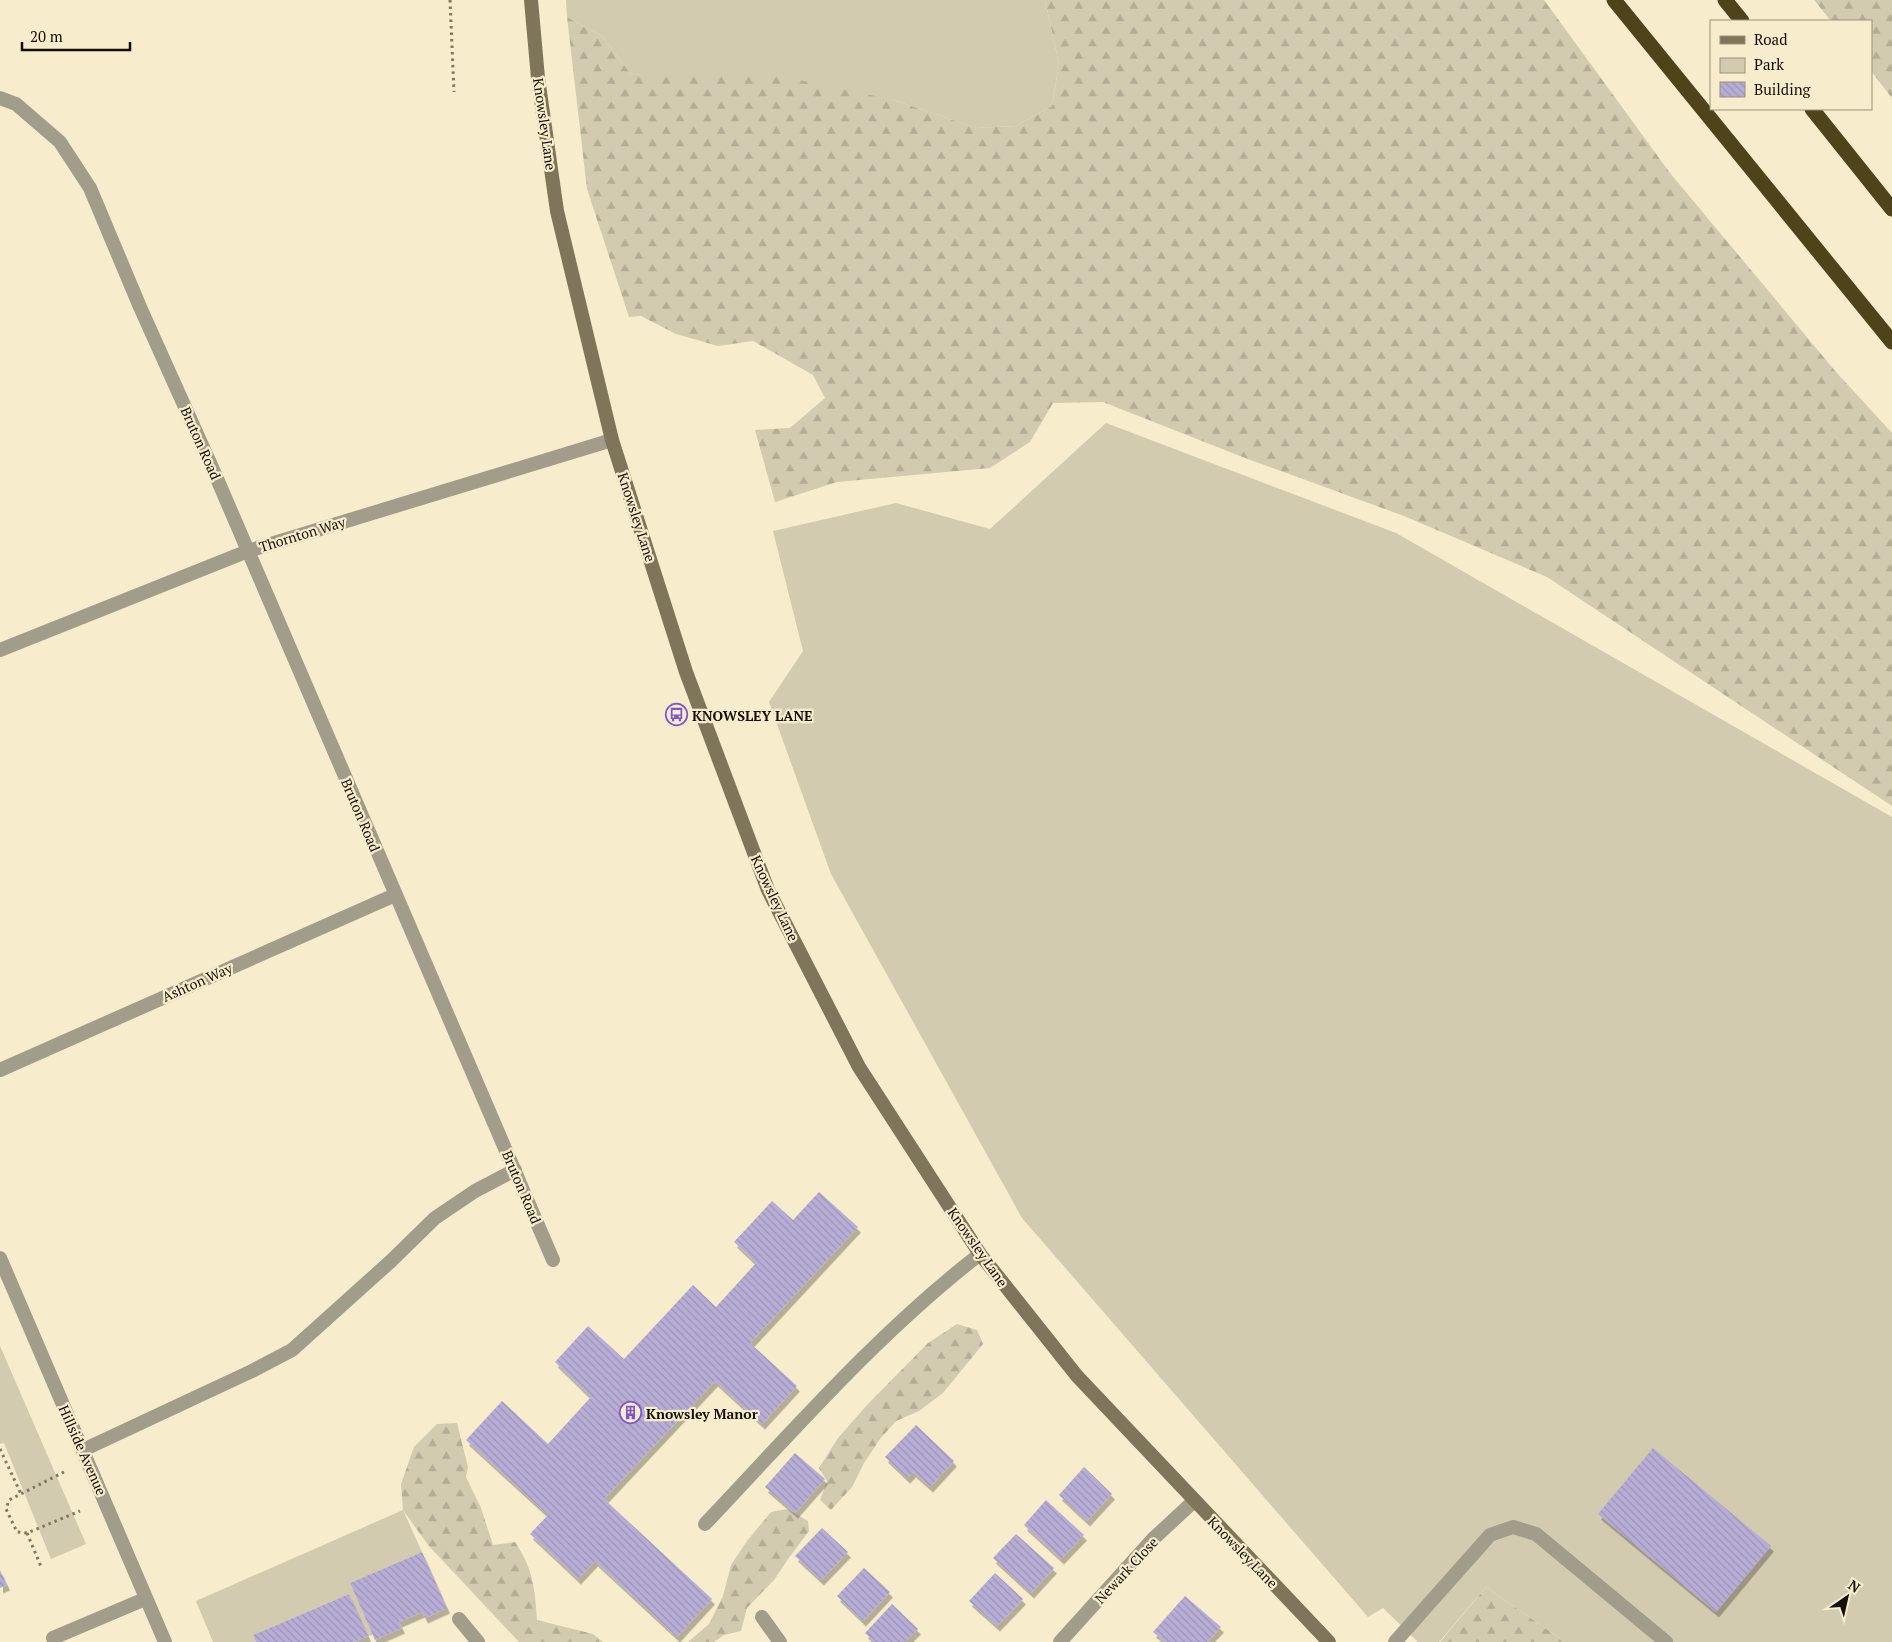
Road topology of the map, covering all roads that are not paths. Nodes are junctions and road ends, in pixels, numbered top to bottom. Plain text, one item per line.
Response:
1 (530, 0) edge
2 (1614, 0) edge
3 (1724, 0) edge
4 (1741, 20) edge
5 (0, 98) edge
6 (1813, 110) edge
7 (1892, 209) edge
8 (1892, 342) edge
9 (612, 440) junction
10 (248, 551) junction
11 (0, 650) edge
12 (395, 895) junction
13 (0, 1070) edge
14 (515, 1170) junction
15 (980, 1254) junction
16 (0, 1258) edge
17 (553, 1260) dead end
18 (85, 1456) junction
19 (1194, 1501) junction
20 (705, 1524) dead end
21 (145, 1598) junction
22 (762, 1617) dead end
23 (459, 1620) dead end
24 (53, 1638) dead end
25 (165, 1642) edge
26 (478, 1642) edge
27 (780, 1642) edge
28 (1060, 1642) edge
29 (1329, 1642) edge
30 (1395, 1642) edge
31 (1666, 1642) edge

1 - 9 main road, Knowsley Lane
2 - 8 highway
3 - 4 highway
5 - 10 street, Bruton Road
6 - 7 highway
9 - 10 street, Thornton Way
9 - 15 main road, Knowsley Lane
10 - 11 street, Thornton Way
10 - 12 street, Bruton Road
12 - 13 street, Ashton Way
12 - 14 street, Bruton Road
14 - 17 street, Bruton Road
14 - 18 street
15 - 19 main road, Knowsley Lane
15 - 20 street
16 - 18 street, Hillside Avenue
18 - 21 street, Hillside Avenue
19 - 28 street, Newark Close
19 - 29 main road, Knowsley Lane
21 - 24 street
21 - 25 street, Hillside Avenue
22 - 27 street
23 - 26 street
30 - 31 street

